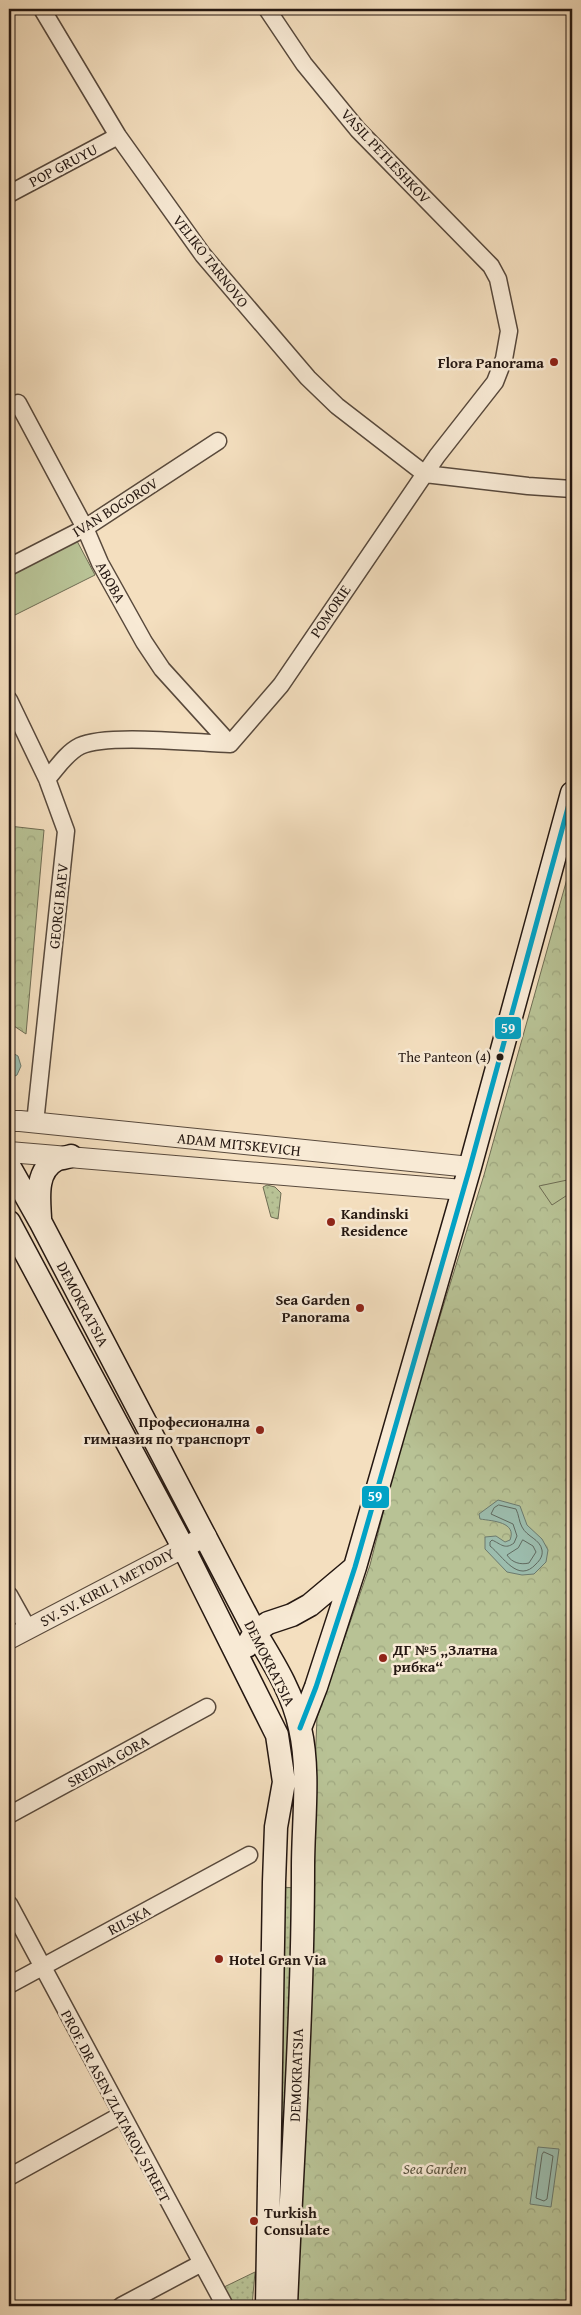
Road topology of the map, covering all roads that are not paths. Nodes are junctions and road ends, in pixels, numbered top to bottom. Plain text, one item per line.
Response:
1 (42, 9) edge
2 (267, 9) edge
3 (118, 136) junction
4 (9, 194) edge
5 (503, 302) joint
6 (18, 403) dead end
7 (218, 441) dead end
8 (425, 474) junction
9 (572, 489) edge
10 (85, 528) junction
11 (9, 567) edge
12 (9, 700) edge
13 (230, 744) junction
14 (47, 779) junction
15 (572, 793) edge
16 (9, 1121) edge
17 (36, 1123) junction
18 (9, 1152) edge
19 (71, 1156) junction
20 (9, 1166) edge
21 (470, 1167) junction
22 (463, 1190) junction
23 (40, 1221) junction
24 (9, 1222) edge
25 (206, 1536) junction
26 (183, 1546) junction
27 (355, 1567) junction
28 (9, 1595) edge
29 (28, 1629) junction
30 (255, 1632) junction
31 (9, 1639) edge
32 (242, 1664) junction
33 (207, 1707) dead end
34 (300, 1728) junction
35 (9, 1815) edge
36 (249, 1855) dead end
37 (9, 1904) edge
38 (42, 1967) junction
39 (9, 1985) edge
40 (121, 2115) junction
41 (9, 2177) edge
42 (200, 2264) junction
43 (121, 2306) edge
44 (225, 2306) edge
45 (267, 2306) edge
46 (286, 2306) edge

1 - 3 street, VELIKO TARNOVO
2 - 5 street, VASIL PETLESHKOV
3 - 4 street, POP GRUYU
3 - 8 street, VELIKO TARNOVO
5 - 8 street, POMORIE
6 - 10 street, ABOBA
7 - 10 street, IVAN BOGOROV
8 - 9 street
8 - 13 street, POMORIE
10 - 11 street, IVAN BOGOROV
10 - 13 street, ABOBA
12 - 14 street, GEORGI BAEV
13 - 14 street
14 - 17 street, GEORGI BAEV
15 - 21 main road
16 - 17 street, ADAM MITSKEVICH
17 - 21 street, ADAM MITSKEVICH
18 - 19 street, ADAM MITSKEVICH
19 - 22 street, ADAM MITSKEVICH
19 - 23 main road
20 - 23 main road, DEMOKRATSIA
21 - 22 main road
22 - 27 main road
23 - 25 main road, DEMOKRATSIA
24 - 26 main road, DEMOKRATSIA
25 - 26 street, SV. SV. KIRIL I METODIY
25 - 30 main road, DEMOKRATSIA
26 - 29 street, SV. SV. KIRIL I METODIY
26 - 32 main road, DEMOKRATSIA
27 - 30 main road
27 - 34 main road
28 - 29 street
29 - 31 street, SV. SV. KIRIL I METODIY
30 - 32 main road
30 - 34 main road, DEMOKRATSIA
32 - 45 main road, DEMOKRATSIA
33 - 35 street, SREDNA GORA
34 - 46 main road, DEMOKRATSIA
36 - 38 street, RILSKA
37 - 38 street, PROF. DR ASEN ZLATAROV STREET
38 - 39 street, RILSKA
38 - 40 street, PROF. DR ASEN ZLATAROV STREET
40 - 41 street
40 - 42 street, PROF. DR ASEN ZLATAROV STREET
42 - 43 street
42 - 44 street, PROF. DR ASEN ZLATAROV STREET

